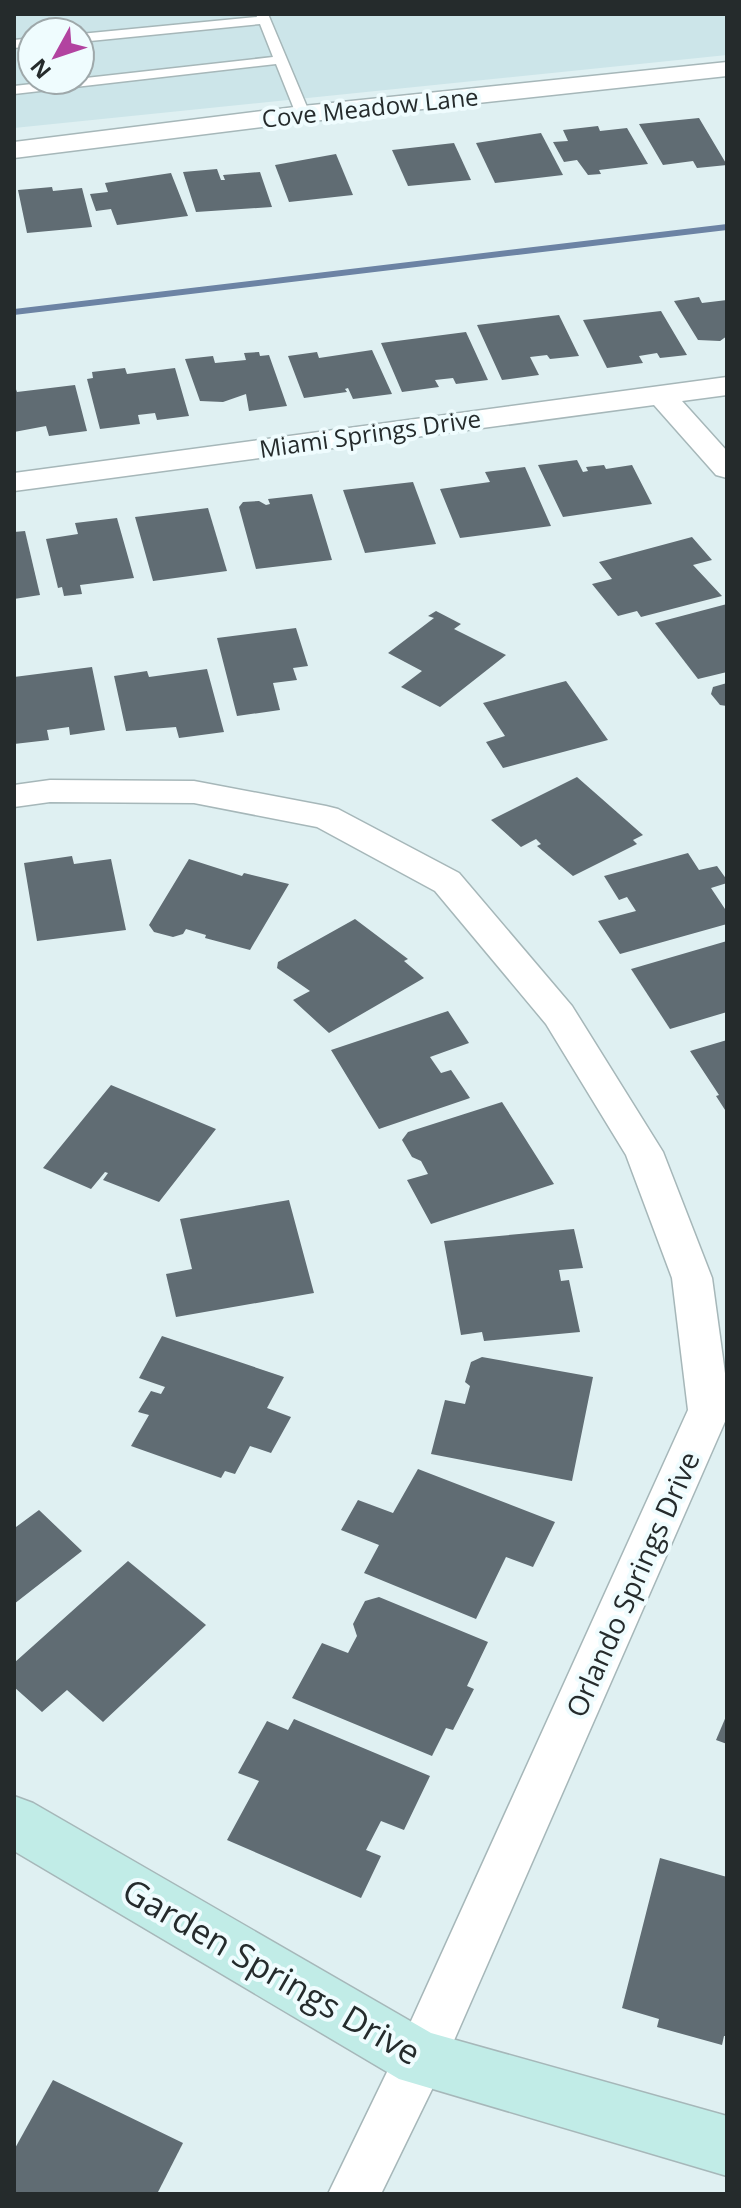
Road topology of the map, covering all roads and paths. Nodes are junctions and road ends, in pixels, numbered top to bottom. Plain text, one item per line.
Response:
1 (263, 17) edge
2 (96, 36) edge
3 (281, 60) junction
4 (727, 69) edge
5 (14, 90) edge
6 (303, 114) junction
7 (14, 150) edge
8 (727, 386) edge
9 (659, 393) junction
10 (727, 469) edge
11 (14, 482) edge
12 (14, 796) edge
13 (14, 1821) edge
14 (420, 2059) junction
15 (727, 2146) edge
16 (354, 2194) edge

1 - 2 lane
1 - 3 lane
3 - 5 lane
3 - 6 lane
4 - 6 street, Cove Meadow Lane
6 - 7 street, Cove Meadow Lane
8 - 9 street, Miami Springs Drive
9 - 10 street
9 - 11 street, Miami Springs Drive
12 - 14 street, Orlando Springs Drive
13 - 14 street, Garden Springs Drive
14 - 15 street, Garden Springs Drive
14 - 16 street, Orlando Springs Drive

